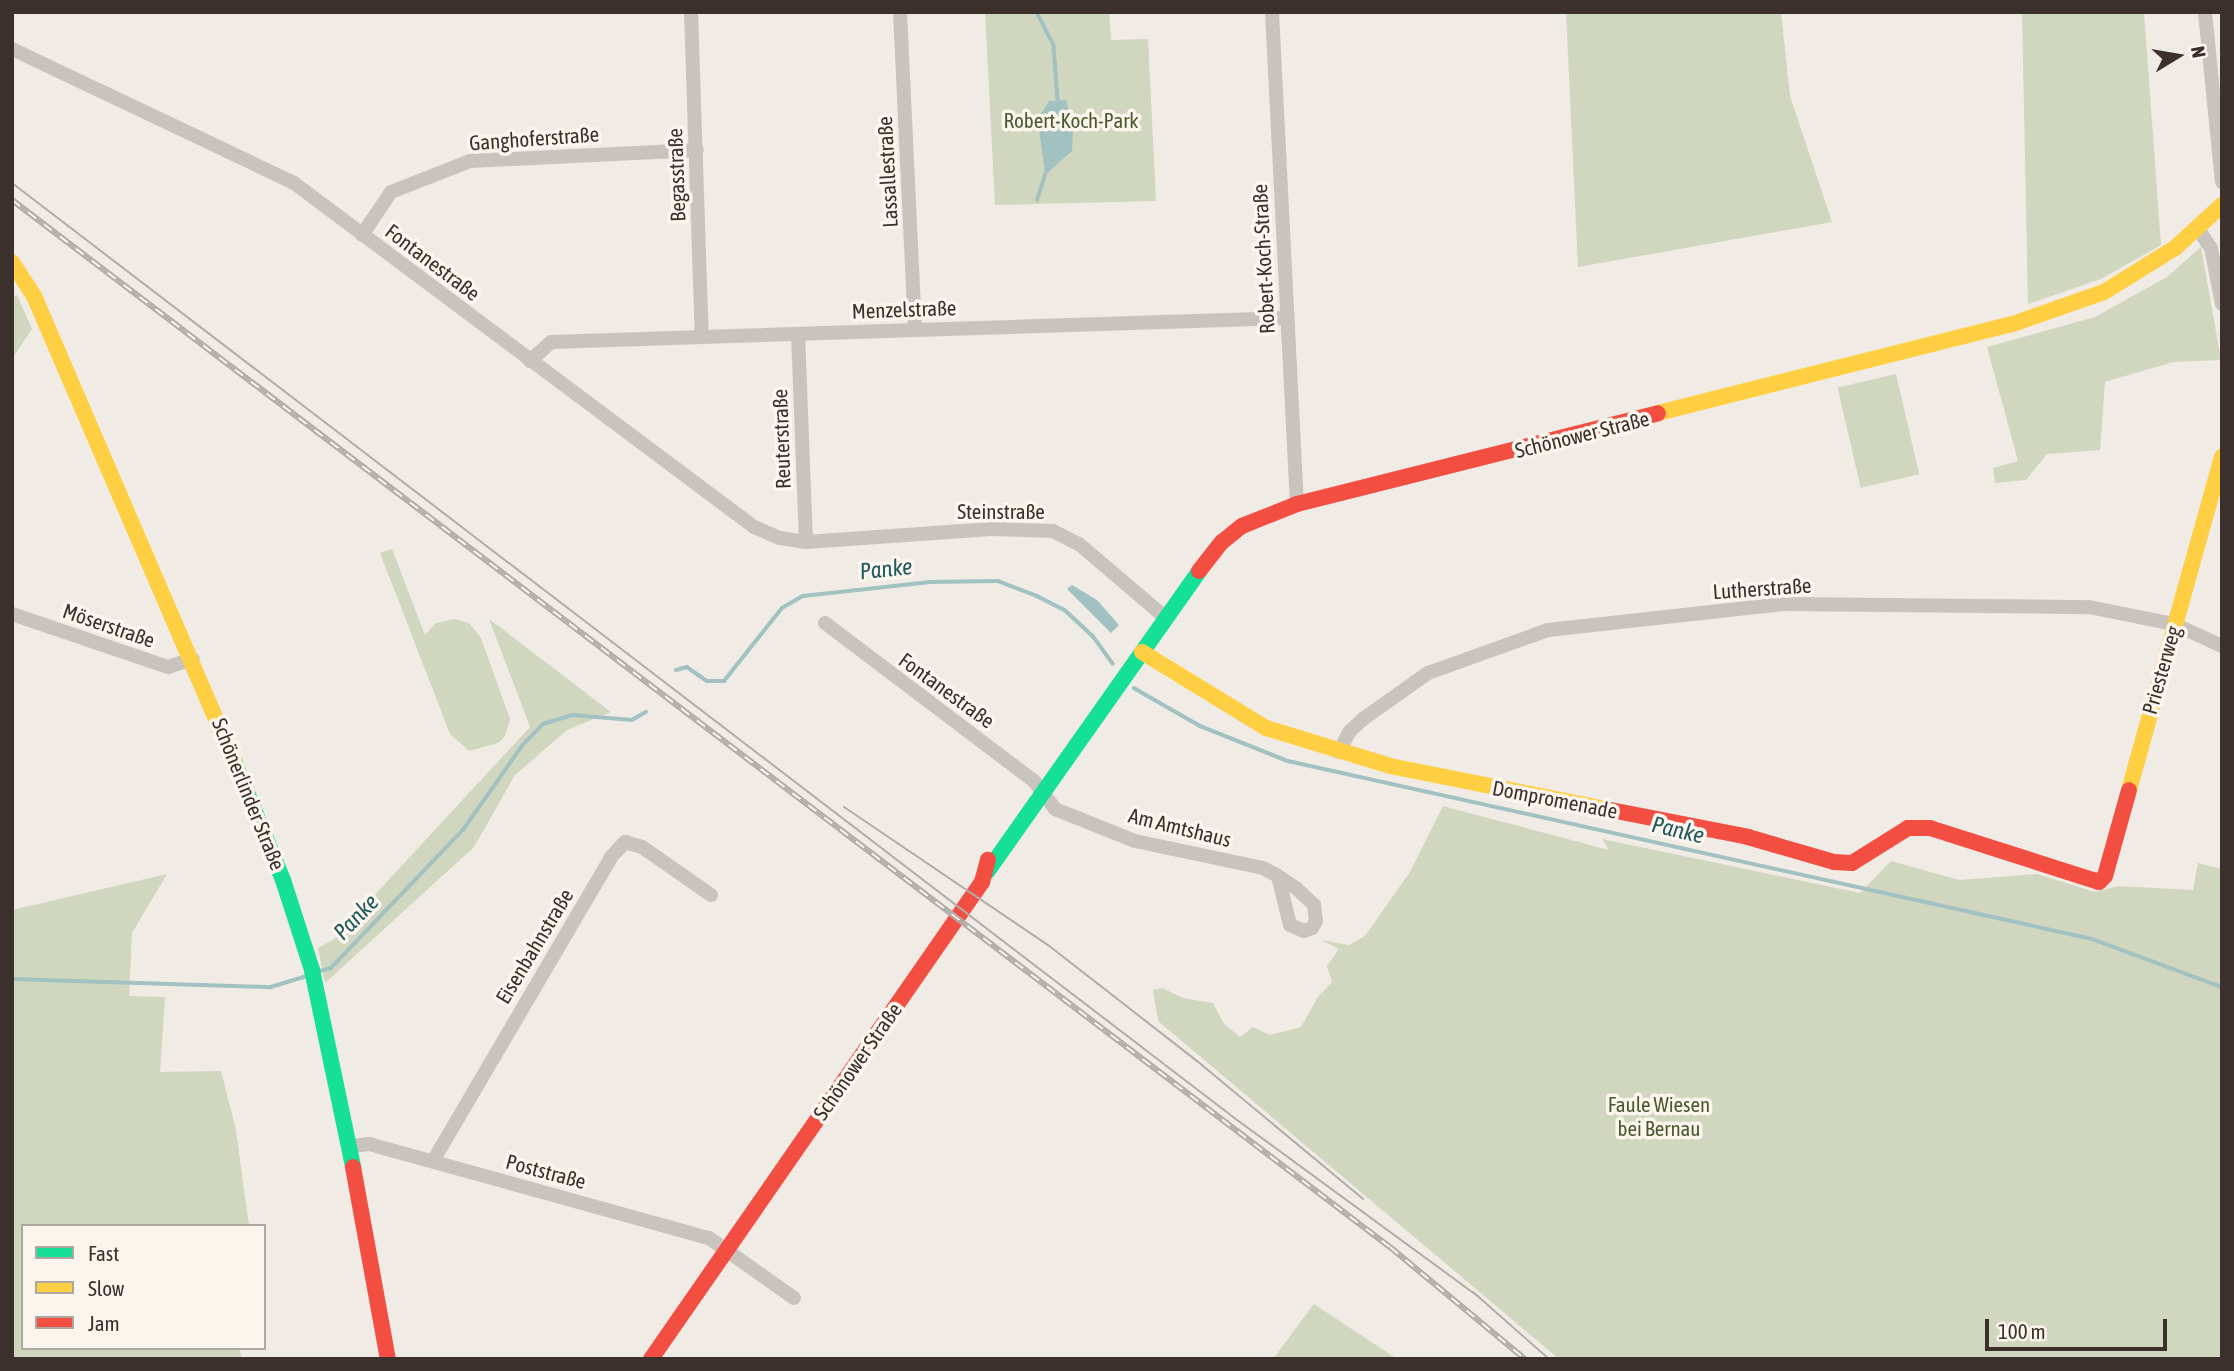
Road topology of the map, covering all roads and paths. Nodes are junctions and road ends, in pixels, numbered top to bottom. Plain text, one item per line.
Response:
1 (691, 12) edge
2 (900, 12) edge
3 (1272, 12) edge
4 (2205, 12) edge
5 (12, 49) edge
6 (696, 150) junction
7 (2222, 182) edge
8 (2222, 205) edge
9 (2198, 229) junction
10 (362, 235) junction
11 (12, 262) edge
12 (18, 280) edge
13 (2222, 304) edge
14 (1286, 318) junction
15 (915, 329) junction
16 (798, 334) junction
17 (702, 336) junction
18 (530, 361) junction
19 (2222, 457) edge
20 (1297, 504) junction
21 (806, 542) junction
22 (12, 614) edge
23 (1166, 618) junction
24 (825, 623) dead end
25 (2175, 624) junction
26 (2222, 646) edge
27 (1142, 652) junction
28 (193, 659) junction
29 (1339, 752) junction
30 (1041, 793) junction
31 (1278, 876) dead end
32 (2099, 882) joint
33 (711, 895) dead end
34 (352, 1146) junction
35 (433, 1161) junction
36 (726, 1250) junction
37 (794, 1298) dead end
38 (388, 1359) edge
39 (651, 1359) edge

1 - 6 street, Begasstraße
2 - 15 street, Lassallestraße
3 - 14 street, Robert-Koch-Straße
4 - 7 street
5 - 10 street, Fontanestraße
6 - 10 street, Ganghoferstraße
6 - 17 street, Begasstraße
8 - 9 street, Schönower Straße
9 - 13 street
9 - 20 street, Schönower Straße
10 - 18 street, Fontanestraße
11 - 12 street, Schönerlinder Straße
12 - 28 street, Schönerlinder Straße
14 - 15 street, Menzelstraße
14 - 20 street, Robert-Koch-Straße
15 - 16 street, Menzelstraße
16 - 17 street, Menzelstraße
16 - 21 street, Reuterstraße
17 - 18 street, Menzelstraße
18 - 21 street, Fontanestraße
19 - 25 street, Priesterweg
20 - 23 street, Schönower Straße
21 - 23 street, Steinstraße
22 - 28 street, Möserstraße
23 - 27 street, Schönower Straße
24 - 30 street, Fontanestraße
25 - 26 street, Lutherstraße
25 - 29 street, Lutherstraße
25 - 32 street, Priesterweg
27 - 29 street, Dompromenade
27 - 30 street, Schönower Straße
28 - 34 street, Schönerlinder Straße
29 - 32 street, Dompromenade
30 - 31 street, Am Amtshaus
30 - 36 street, Schönower Straße
33 - 35 street, Eisenbahnstraße
34 - 35 street, Poststraße
34 - 38 street, Schönerlinder Straße
35 - 36 street, Poststraße
36 - 37 street
36 - 39 street, Schönower Straße

